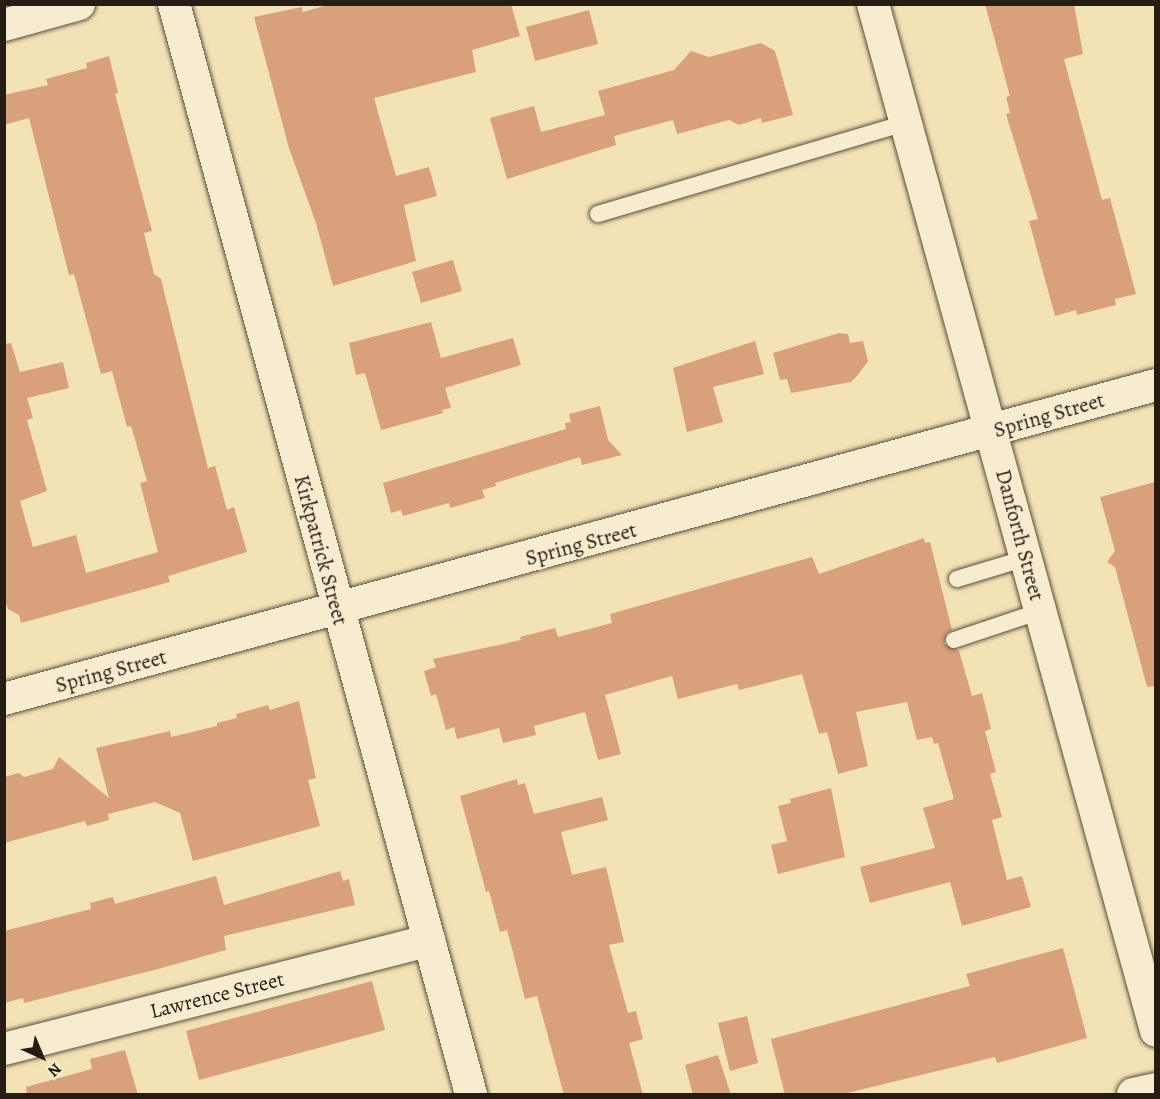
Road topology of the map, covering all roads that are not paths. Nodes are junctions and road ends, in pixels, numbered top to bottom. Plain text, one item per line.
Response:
1 (79, 4) edge
2 (174, 4) edge
3 (873, 4) edge
4 (4, 25) edge
5 (906, 123) junction
6 (598, 214) dead end
7 (1155, 385) edge
8 (992, 431) junction
9 (1026, 558) junction
10 (957, 579) dead end
11 (337, 611) junction
12 (1041, 611) junction
13 (954, 640) dead end
14 (4, 699) edge
15 (429, 941) junction
16 (1155, 1031) edge
17 (4, 1049) edge
18 (1155, 1089) edge
19 (471, 1095) edge
20 (1133, 1095) edge

1 - 4 street
2 - 11 street, Kirkpatrick Street
3 - 5 street, Danforth Street
5 - 6 lane
5 - 8 street, Danforth Street
7 - 8 street, Spring Street
8 - 9 street, Danforth Street
8 - 11 street, Spring Street
9 - 10 lane
9 - 12 street, Danforth Street
11 - 14 street, Spring Street
11 - 15 street, Kirkpatrick Street
12 - 13 lane
12 - 16 street, Danforth Street
15 - 17 street, Lawrence Street
15 - 19 street, Kirkpatrick Street
18 - 20 street

